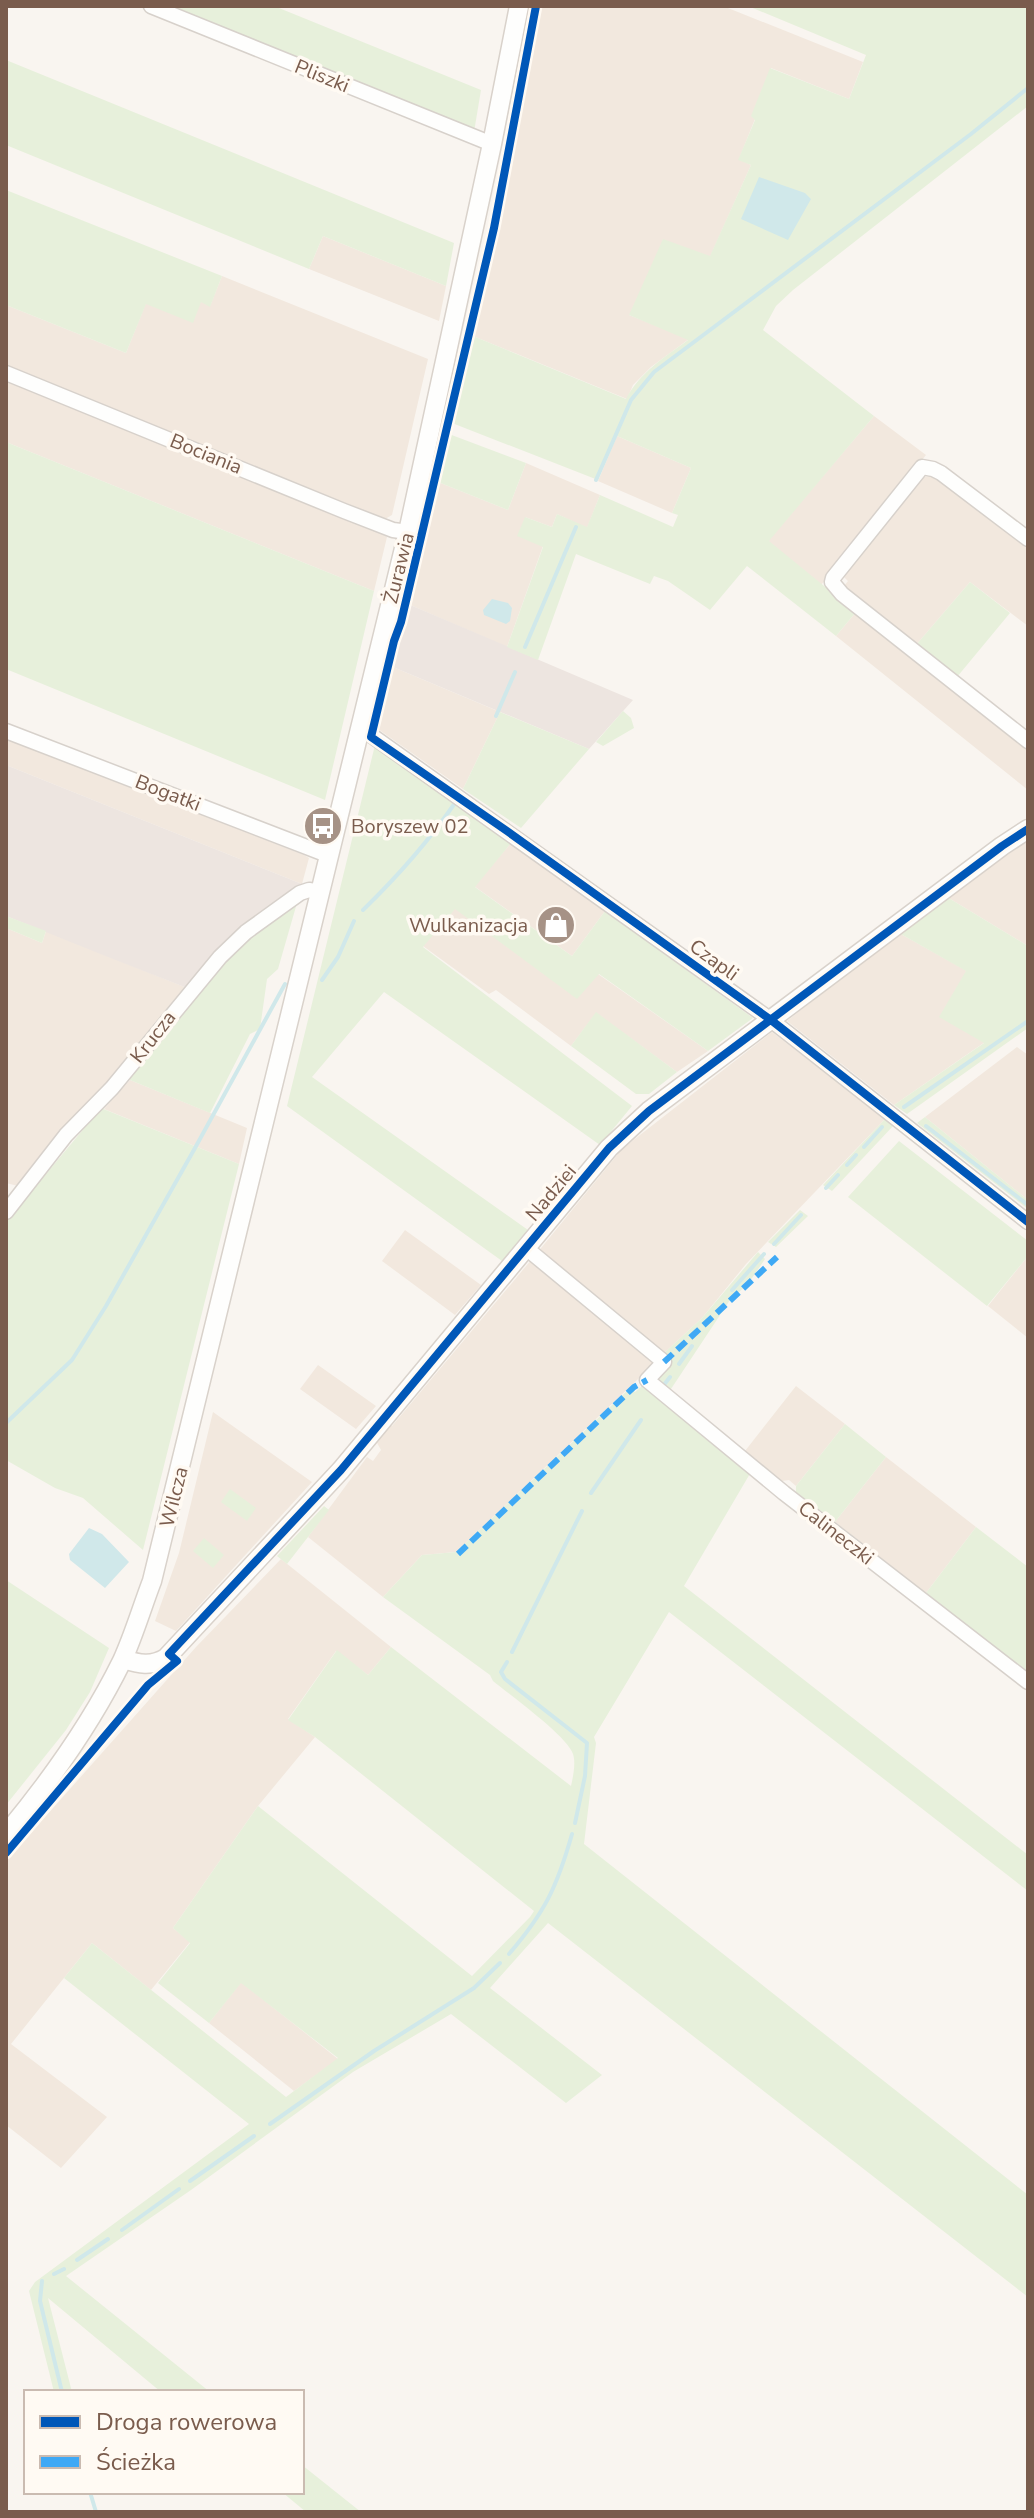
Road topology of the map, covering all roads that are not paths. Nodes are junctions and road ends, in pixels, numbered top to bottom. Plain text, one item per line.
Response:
1 (151, 6) edge
2 (519, 6) edge
3 (492, 144) junction
4 (6, 373) edge
5 (408, 532) junction
6 (1028, 539) edge
7 (6, 731) edge
8 (366, 732) junction
9 (1028, 741) edge
10 (1028, 829) edge
11 (330, 856) junction
12 (321, 892) junction
13 (771, 1020) junction
14 (264, 1126) joint
15 (6, 1212) edge
16 (1028, 1222) edge
17 (526, 1248) junction
18 (123, 1659) junction
19 (1028, 1682) edge
20 (6, 1834) edge

1 - 3 street, Pliszki
2 - 3 main road, Żurawia
3 - 5 main road, Żurawia
4 - 5 street, Bociania
5 - 8 main road, Żurawia
6 - 9 street
7 - 11 street, Bogatki
8 - 11 main road, Żurawia
8 - 13 street, Czapli
10 - 13 main road, Nadziei
11 - 12 main road, Żurawia
12 - 14 main road, Żurawia
12 - 15 street, Krucza
13 - 16 street, Czapli
13 - 17 main road, Nadziei
14 - 18 main road, Wilcza
17 - 18 main road, Nadziei
17 - 19 street, Calineczki
18 - 20 main road, Wilcza

